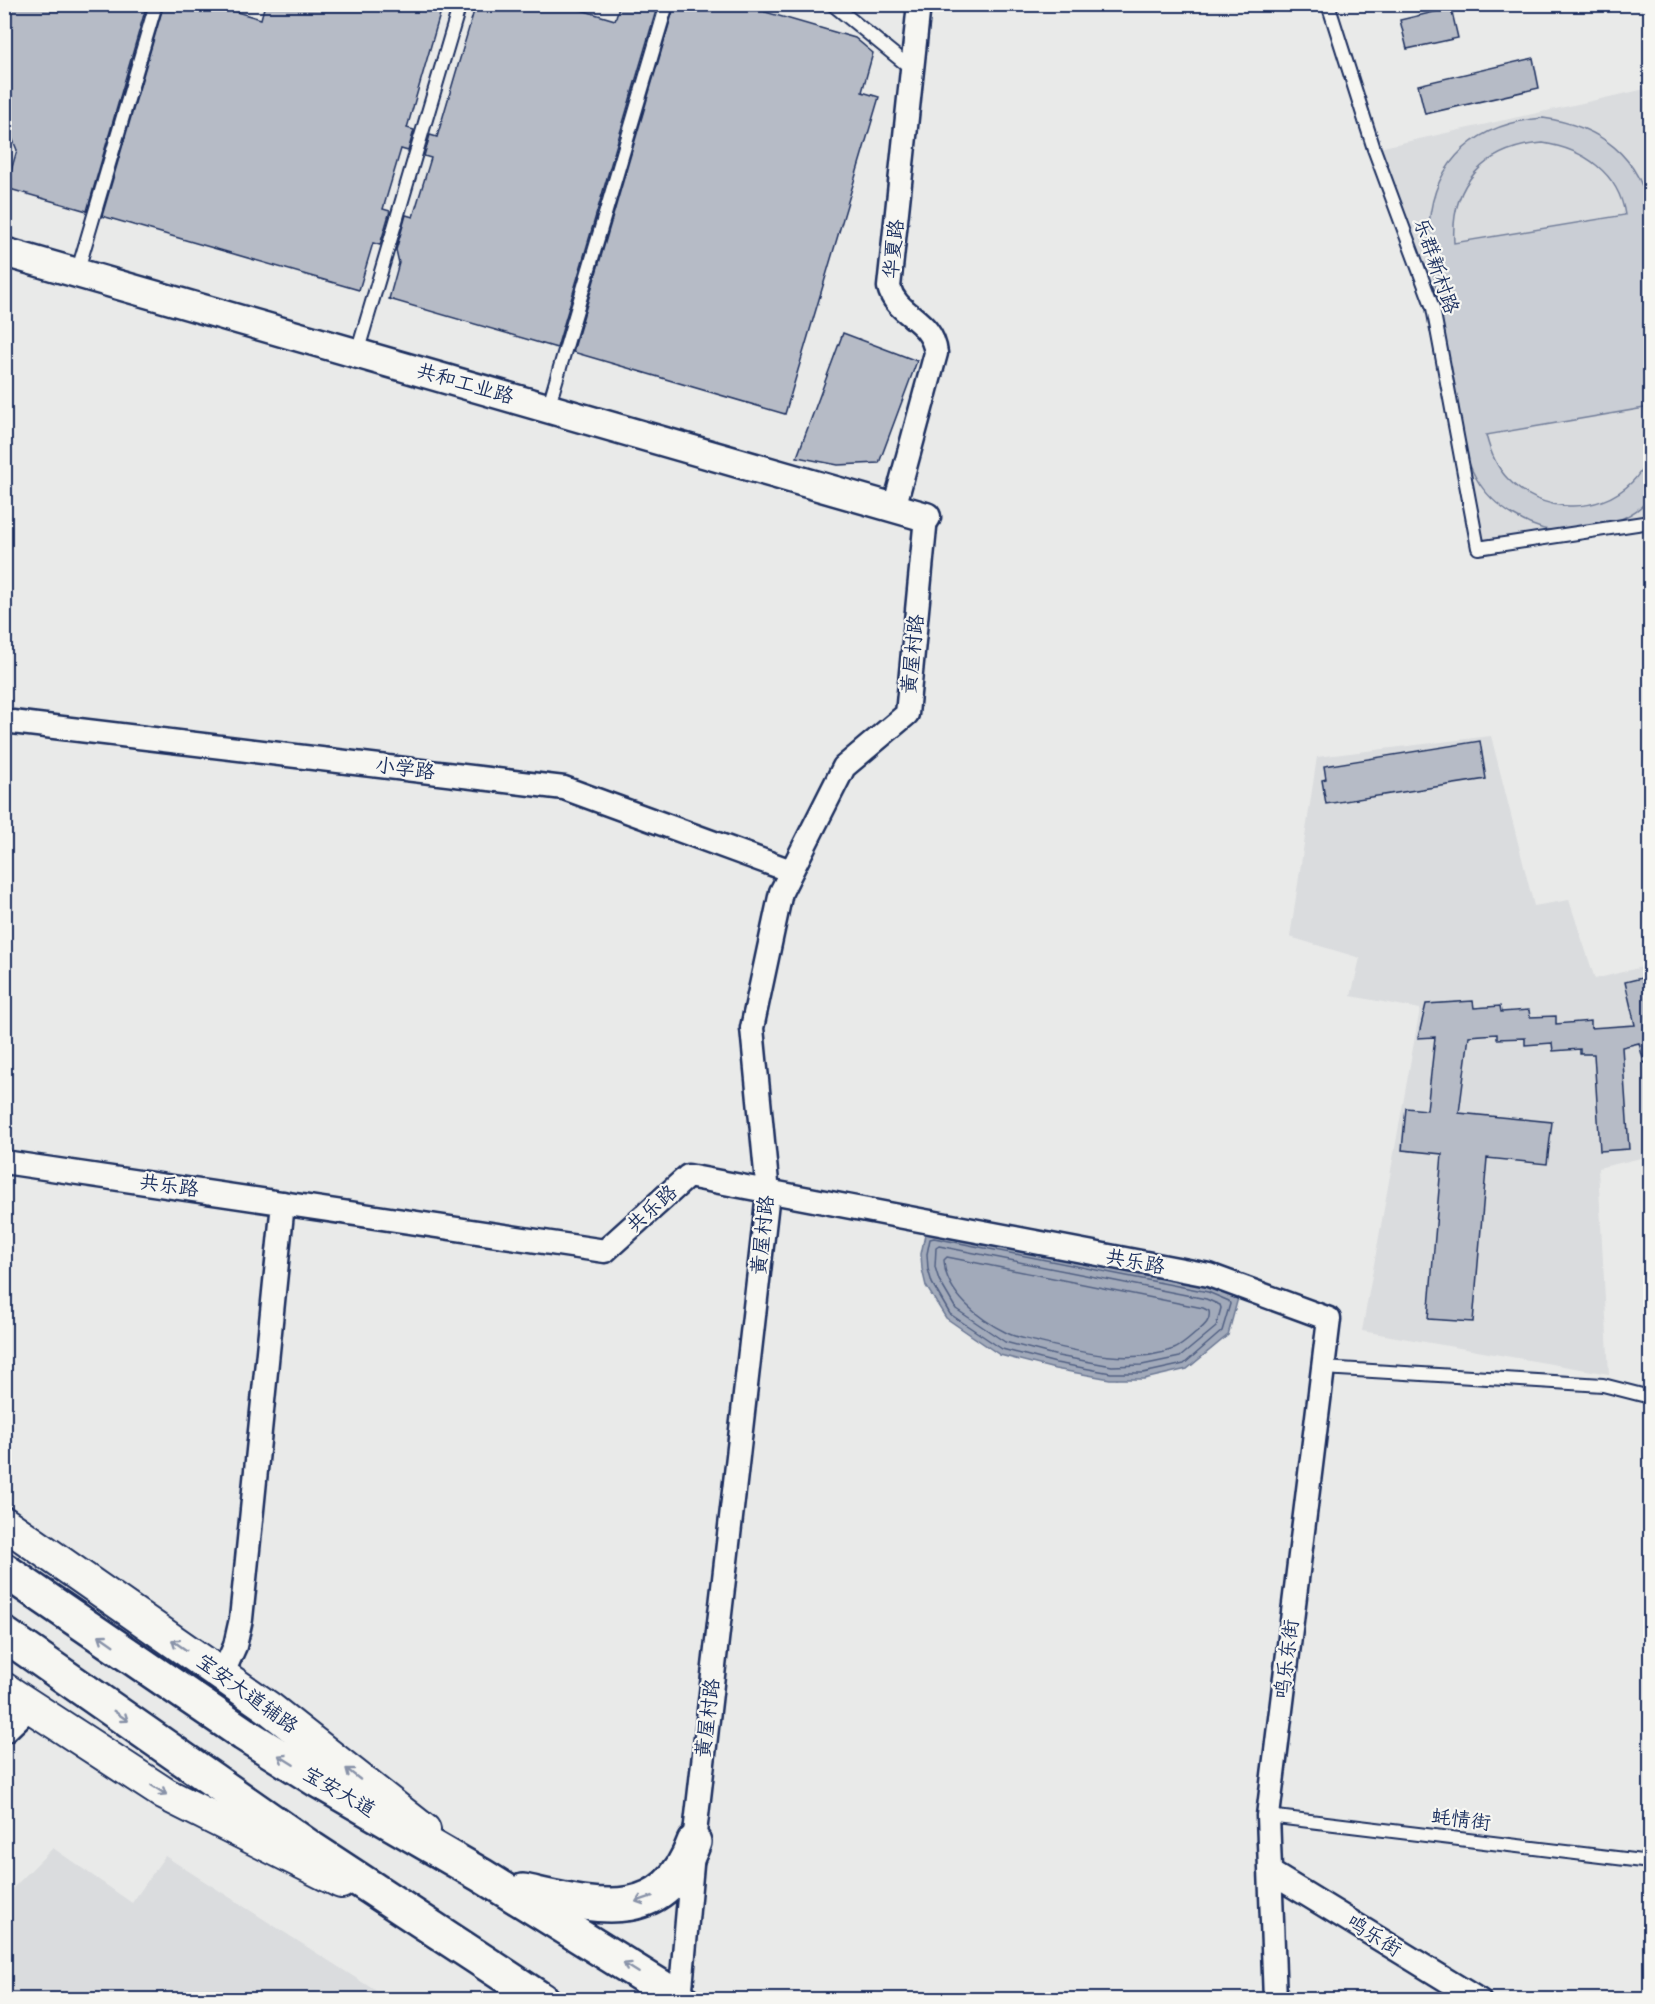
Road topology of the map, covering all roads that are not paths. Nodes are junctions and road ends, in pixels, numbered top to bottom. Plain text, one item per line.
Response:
1 (156, 4) edge
2 (460, 4) edge
3 (667, 4) edge
4 (832, 4) edge
5 (920, 4) edge
6 (1328, 4) edge
7 (912, 69) junction
8 (4, 252) edge
9 (77, 273) junction
10 (357, 353) junction
11 (548, 408) junction
12 (894, 508) junction
13 (926, 517) joint
14 (1650, 522) edge
15 (4, 721) edge
16 (791, 871) junction
17 (4, 1162) edge
18 (768, 1193) junction
19 (283, 1203) junction
20 (1329, 1319) joint
21 (1323, 1368) junction
22 (1650, 1397) edge
23 (4, 1523) edge
24 (4, 1570) edge
25 (4, 1634) edge
26 (222, 1675) junction
27 (16, 1697) edge
28 (4, 1728) edge
29 (1268, 1815) junction
30 (694, 1842) junction
31 (1650, 1862) edge
32 (1270, 1872) junction
33 (490, 1880) junction
34 (424, 1923) junction
35 (681, 1999) edge
36 (508, 2000) edge
37 (542, 2000) edge
38 (1275, 2000) edge
39 (1479, 2000) edge

1 - 9 lane
2 - 10 lane
3 - 11 lane
4 - 7 lane
5 - 7 street, 华夏路
6 - 14 lane, 乐群新村路
7 - 12 street, 华夏路
8 - 9 street, 共和工业路
9 - 10 street, 共和工业路
10 - 11 street, 共和工业路
11 - 12 street, 共和工业路
12 - 13 street, 共和工业路
13 - 16 street, 黄屋村路
15 - 16 street, 小学路
16 - 18 street, 黄屋村路
17 - 19 street, 共乐路
18 - 19 street, 共乐路
18 - 20 street, 共乐路
18 - 30 street, 黄屋村路
19 - 26 street
20 - 21 street, 鸣乐东街
21 - 22 lane
21 - 29 street, 鸣乐东街
26 -> 23 main road, 宝安大道辅路
33 -> 24 main road, 宝安大道
25 -> 34 main road
33 -> 26 main road, 宝安大道辅路
27 - 28 street
27 -> 34 main road
29 - 31 lane, 蚝情街
29 - 32 street, 鸣乐东街
30 -> 33 main road
30 - 35 street, 黄屋村路
32 - 38 street, 鸣乐东街
32 - 39 street, 鸣乐街
35 -> 33 main road, 宝安大道
34 - 36 main road
34 - 37 main road

